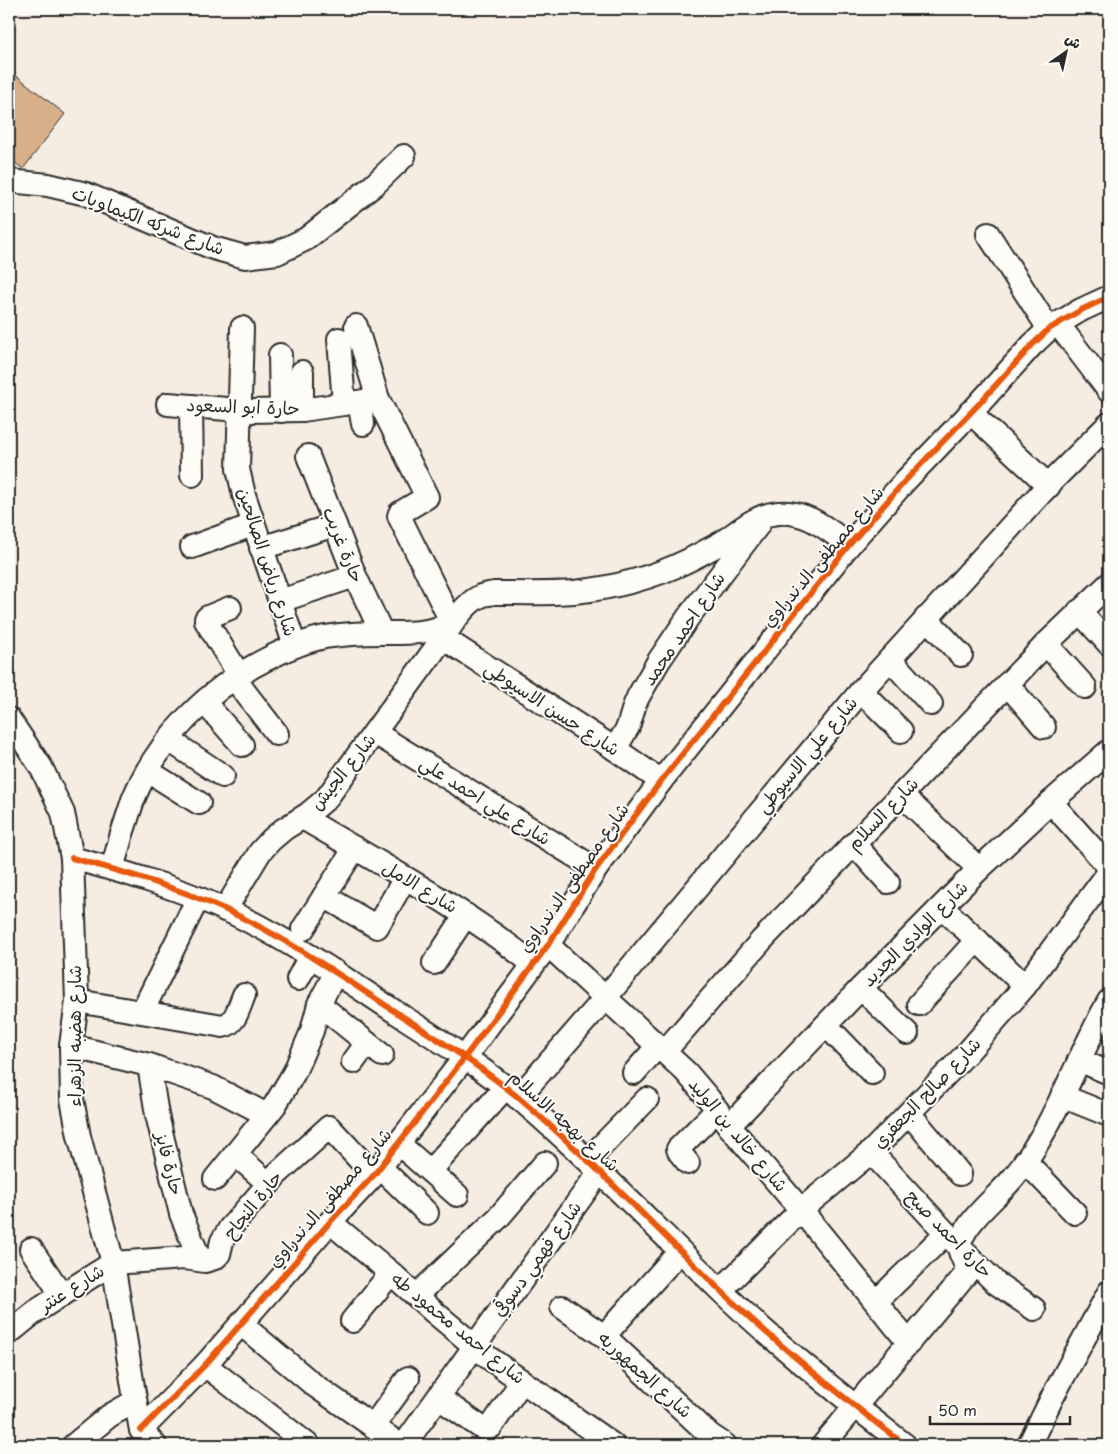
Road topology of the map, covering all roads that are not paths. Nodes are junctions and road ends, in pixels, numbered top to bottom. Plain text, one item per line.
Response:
1 (404, 156) dead end
2 (9, 181) edge
3 (988, 234) dead end
4 (1109, 296) edge
5 (1053, 327) junction
6 (242, 328) dead end
7 (280, 356) dead end
8 (302, 372) dead end
9 (1109, 391) edge
10 (361, 402) junction
11 (168, 404) dead end
12 (191, 406) junction
13 (240, 410) junction
14 (292, 410) junction
15 (970, 412) junction
16 (363, 424) dead end
17 (1109, 424) edge
18 (308, 456) dead end
19 (192, 475) dead end
20 (1048, 486) junction
21 (766, 515) junction
22 (253, 525) junction
23 (335, 525) junction
24 (849, 544) junction
25 (192, 547) dead end
26 (262, 548) junction
27 (355, 576) junction
28 (1108, 586) edge
29 (280, 601) junction
30 (230, 608) dead end
31 (1079, 611) junction
32 (926, 618) junction
33 (448, 631) junction
34 (382, 633) junction
35 (1046, 644) junction
36 (1109, 644) edge
37 (295, 646) junction
38 (961, 655) dead end
39 (890, 659) junction
40 (236, 677) junction
41 (1008, 684) junction
42 (1085, 687) dead end
43 (861, 691) junction
44 (204, 702) junction
45 (931, 704) dead end
46 (9, 719) edge
47 (1044, 727) dead end
48 (901, 731) dead end
49 (375, 733) junction
50 (277, 734) dead end
51 (169, 740) junction
52 (242, 745) dead end
53 (615, 749) junction
54 (1109, 751) edge
55 (148, 772) junction
56 (223, 776) dead end
57 (661, 781) junction
58 (902, 795) junction
59 (1051, 802) junction
60 (199, 803) dead end
61 (303, 818) junction
62 (854, 844) junction
63 (355, 848) junction
64 (72, 858) junction
65 (1109, 867) edge
66 (112, 869) junction
67 (596, 869) junction
68 (979, 869) junction
69 (1109, 872) edge
70 (405, 878) junction
71 (888, 882) dead end
72 (324, 896) junction
73 (198, 898) junction
74 (942, 907) junction
75 (225, 910) junction
76 (466, 915) junction
77 (303, 929) dead end
78 (978, 940) junction
79 (548, 944) junction
80 (310, 956) junction
81 (434, 964) dead end
82 (533, 964) junction
83 (336, 972) junction
84 (298, 979) dead end
85 (1025, 986) junction
86 (861, 988) junction
87 (244, 995) dead end
88 (606, 997) junction
89 (76, 1001) junction
90 (1109, 1001) edge
91 (319, 1004) junction
92 (919, 1004) dead end
93 (142, 1012) junction
94 (826, 1025) junction
95 (906, 1033) dead end
96 (72, 1046) junction
97 (662, 1048) junction
98 (465, 1057) junction
99 (1079, 1060) junction
100 (353, 1062) dead end
101 (149, 1065) junction
102 (634, 1073) dead end
103 (872, 1073) dead end
104 (1109, 1073) edge
105 (512, 1093) junction
106 (1062, 1096) junction
107 (647, 1099) dead end
108 (909, 1114) junction
109 (267, 1115) junction
110 (1109, 1115) edge
111 (723, 1118) junction
112 (399, 1144) junction
113 (871, 1152) junction
114 (235, 1154) junction
115 (1025, 1161) junction
116 (546, 1163) dead end
117 (688, 1163) dead end
118 (594, 1166) junction
119 (377, 1171) junction
120 (430, 1171) junction
121 (960, 1174) dead end
122 (215, 1180) dead end
123 (269, 1184) junction
124 (457, 1196) dead end
125 (801, 1210) junction
126 (427, 1212) dead end
127 (1075, 1212) dead end
128 (330, 1222) junction
129 (952, 1240) junction
130 (31, 1249) dead end
131 (680, 1251) junction
132 (200, 1260) junction
133 (112, 1263) junction
134 (391, 1273) junction
135 (721, 1290) junction
136 (1109, 1292) edge
137 (62, 1295) junction
138 (417, 1295) junction
139 (876, 1302) junction
140 (562, 1307) dead end
141 (1034, 1309) dead end
142 (352, 1321) dead end
143 (241, 1324) junction
144 (9, 1333) edge
145 (604, 1336) junction
146 (909, 1343) junction
147 (475, 1346) junction
148 (205, 1365) junction
149 (408, 1378) dead end
150 (522, 1381) junction
151 (439, 1398) junction
152 (135, 1401) junction
153 (854, 1406) junction
154 (373, 1426) junction
155 (148, 1438) edge
156 (398, 1444) edge
157 (74, 1445) edge
158 (308, 1445) edge
159 (613, 1445) edge
160 (725, 1445) edge
161 (823, 1445) edge
162 (905, 1445) edge
163 (1028, 1445) edge

1 - 2 street, شارع شركه الكيماويات
3 - 5 street
4 - 5 street, شارع مصطفى الدندراوي
5 - 9 street
5 - 15 street, شارع مصطفى الدندراوي
6 - 13 street, شارع رياض الصالحين
7 - 14 street
8 - 14 street
10 - 10 street
10 - 14 street, حارة ابو السعود
10 - 16 street
10 - 33 street
11 - 12 street, حارة ابو السعود
12 - 13 street, حارة ابو السعود
12 - 19 street
13 - 14 street, حارة ابو السعود
13 - 22 street, شارع رياض الصالحين
15 - 20 street
15 - 24 street, شارع مصطفى الدندراوي
17 - 20 street, شارع علي الاسيوطي
18 - 23 street, حارة غريب
20 - 32 street, شارع علي الاسيوطي
21 - 24 street
21 - 33 street, شارع الجيش
21 - 53 street, شارع احمد محمد
22 - 25 street
22 - 26 street, شارع رياض الصالحين
23 - 26 street
23 - 27 street, حارة غريب
24 - 57 street, شارع مصطفى الدندراوي
26 - 29 street, شارع رياض الصالحين
27 - 29 street
27 - 34 street, حارة غريب
28 - 31 street, شارع السلام
29 - 37 street, شارع رياض الصالحين
30 - 40 street
31 - 35 street, شارع السلام
31 - 36 street
32 - 38 street
32 - 39 street, شارع علي الاسيوطي
33 - 34 street
33 - 49 street, شارع الجيش
33 - 53 street, شارع حسن الاسيوطي
34 - 37 street
35 - 41 street, شارع السلام
35 - 42 street
37 - 40 street
39 - 43 street, شارع علي الاسيوطي
39 - 45 street
40 - 44 street
40 - 50 street
41 - 47 street
41 - 58 street, شارع السلام
43 - 48 street
43 - 88 street, شارع علي الاسيوطي
44 - 51 street
44 - 52 street
46 - 64 street, شارع هضبه الزهراء
49 - 61 street, شارع الجيش
49 - 67 street, شارع علي احمد علي
51 - 55 street
51 - 56 street
53 - 57 street, شارع حسن الاسيوطي
54 - 59 street, شارع الوادي الجديد
55 - 60 street
55 - 66 street
57 - 67 street, شارع مصطفى الدندراوي
58 - 62 street, شارع السلام
58 - 68 street
59 - 65 street
59 - 68 street, شارع الوادي الجديد
61 - 63 street, شارع الامل
61 - 75 street, شارع الجيش
62 - 71 street
62 - 97 street, شارع السلام
63 - 70 street, شارع الامل
63 - 72 street
64 - 66 street, شارع بهجه الاسلام
64 - 89 street, شارع هضبه الزهراء
66 - 73 street, شارع بهجه الاسلام
67 - 79 street, شارع مصطفى الدندراوي
68 - 74 street, شارع الوادي الجديد
69 - 85 street, شارع صالح الجعفري
70 - 72 street
70 - 76 street, شارع الامل
72 - 77 street
73 - 75 street, شارع بهجه الاسلام
73 - 93 street
74 - 78 street
74 - 86 street, شارع الوادي الجديد
75 - 80 street, شارع بهجه الاسلام
76 - 81 street
76 - 82 street, شارع الامل
78 - 85 street
78 - 92 street
79 - 82 street, شارع مصطفى الدندراوي
79 - 88 street, شارع خالد بن الوليد
80 - 83 street, شارع بهجه الاسلام
80 - 84 street
82 - 98 street, شارع مصطفى الدندراوي
83 - 91 street
83 - 98 street, شارع بهجه الاسلام
85 - 108 street, شارع صالح الجعفري
86 - 94 street, شارع الوادي الجديد
86 - 95 street
87 - 93 street
88 - 97 street, شارع خالد بن الوليد
88 - 105 street, شارع علي الاسيوطي
89 - 93 street
89 - 96 street, شارع هضبه الزهراء
90 - 99 street
91 - 100 street
91 - 109 street
94 - 103 street
94 - 111 street, شارع الوادي الجديد
96 - 101 street
96 - 133 street, شارع هضبه الزهراء
97 - 102 street, شارع السلام
97 - 111 street, شارع خالد بن الوليد
98 - 105 street, شارع بهجه الاسلام
98 - 112 street, شارع مصطفى الدندراوي
99 - 104 street
99 - 106 street
101 - 109 street
101 - 132 street, حارة فايز
105 - 118 street, شارع بهجه الاسلام
105 - 120 street, شارع علي الاسيوطي
106 - 110 street
106 - 115 street
107 - 118 street, شارع فهمي دسوقي
108 - 113 street, شارع صالح الجعفري
108 - 121 street
109 - 114 street
111 - 117 street, شارع الوادي الجديد
111 - 125 street, شارع خالد بن الوليد
112 - 119 street, شارع مصطفى الدندراوي
112 - 120 street
113 - 125 street, شارع صالح الجعفري
113 - 129 street, حارة احمد صبح
114 - 122 street
114 - 123 street
115 - 127 street
115 - 129 street
116 - 138 street
118 - 131 street, شارع بهجه الاسلام
118 - 147 street, شارع فهمي دسوقي
119 - 123 street, حارة النجاح
119 - 126 street
119 - 128 street, شارع مصطفى الدندراوي
120 - 124 street
123 - 132 street, حارة النجاح
125 - 135 street, شارع صالح الجعفري
125 - 139 street, شارع خالد بن الوليد
128 - 134 street, شارع احمد محمود طه
128 - 143 street, شارع مصطفى الدندراوي
129 - 139 street
129 - 141 street, حارة احمد صبح
129 - 146 street
130 - 137 street
131 - 135 street, شارع بهجه الاسلام
131 - 145 street
132 - 133 street, حارة النجاح
133 - 137 street, شارع عنتر
133 - 152 street, شارع هضبه الزهراء
134 - 138 street, شارع احمد محمود طه
134 - 142 street
135 - 153 street, شارع بهجه الاسلام
136 - 163 street
137 - 144 street, شارع عنتر
138 - 147 street, شارع احمد محمود طه
139 - 146 street, شارع خالد بن الوليد
140 - 145 street, شارع الجمهوريه
143 - 148 street, شارع مصطفى الدندراوي
143 - 154 street
145 - 160 street, شارع الجمهوريه
146 - 153 street
147 - 150 street, شارع احمد محمود طه
147 - 151 street, شارع فهمي دسوقي
148 - 155 street, شارع مصطفى الدندراوي
148 - 158 street
149 - 154 street
150 - 151 street
150 - 159 street, شارع احمد محمود طه
151 - 156 street, شارع فهمي دسوقي
152 - 155 street, شارع هضبه الزهراء
152 - 157 street
153 - 161 street
153 - 162 street, شارع بهجه الاسلام
154 - 156 street

